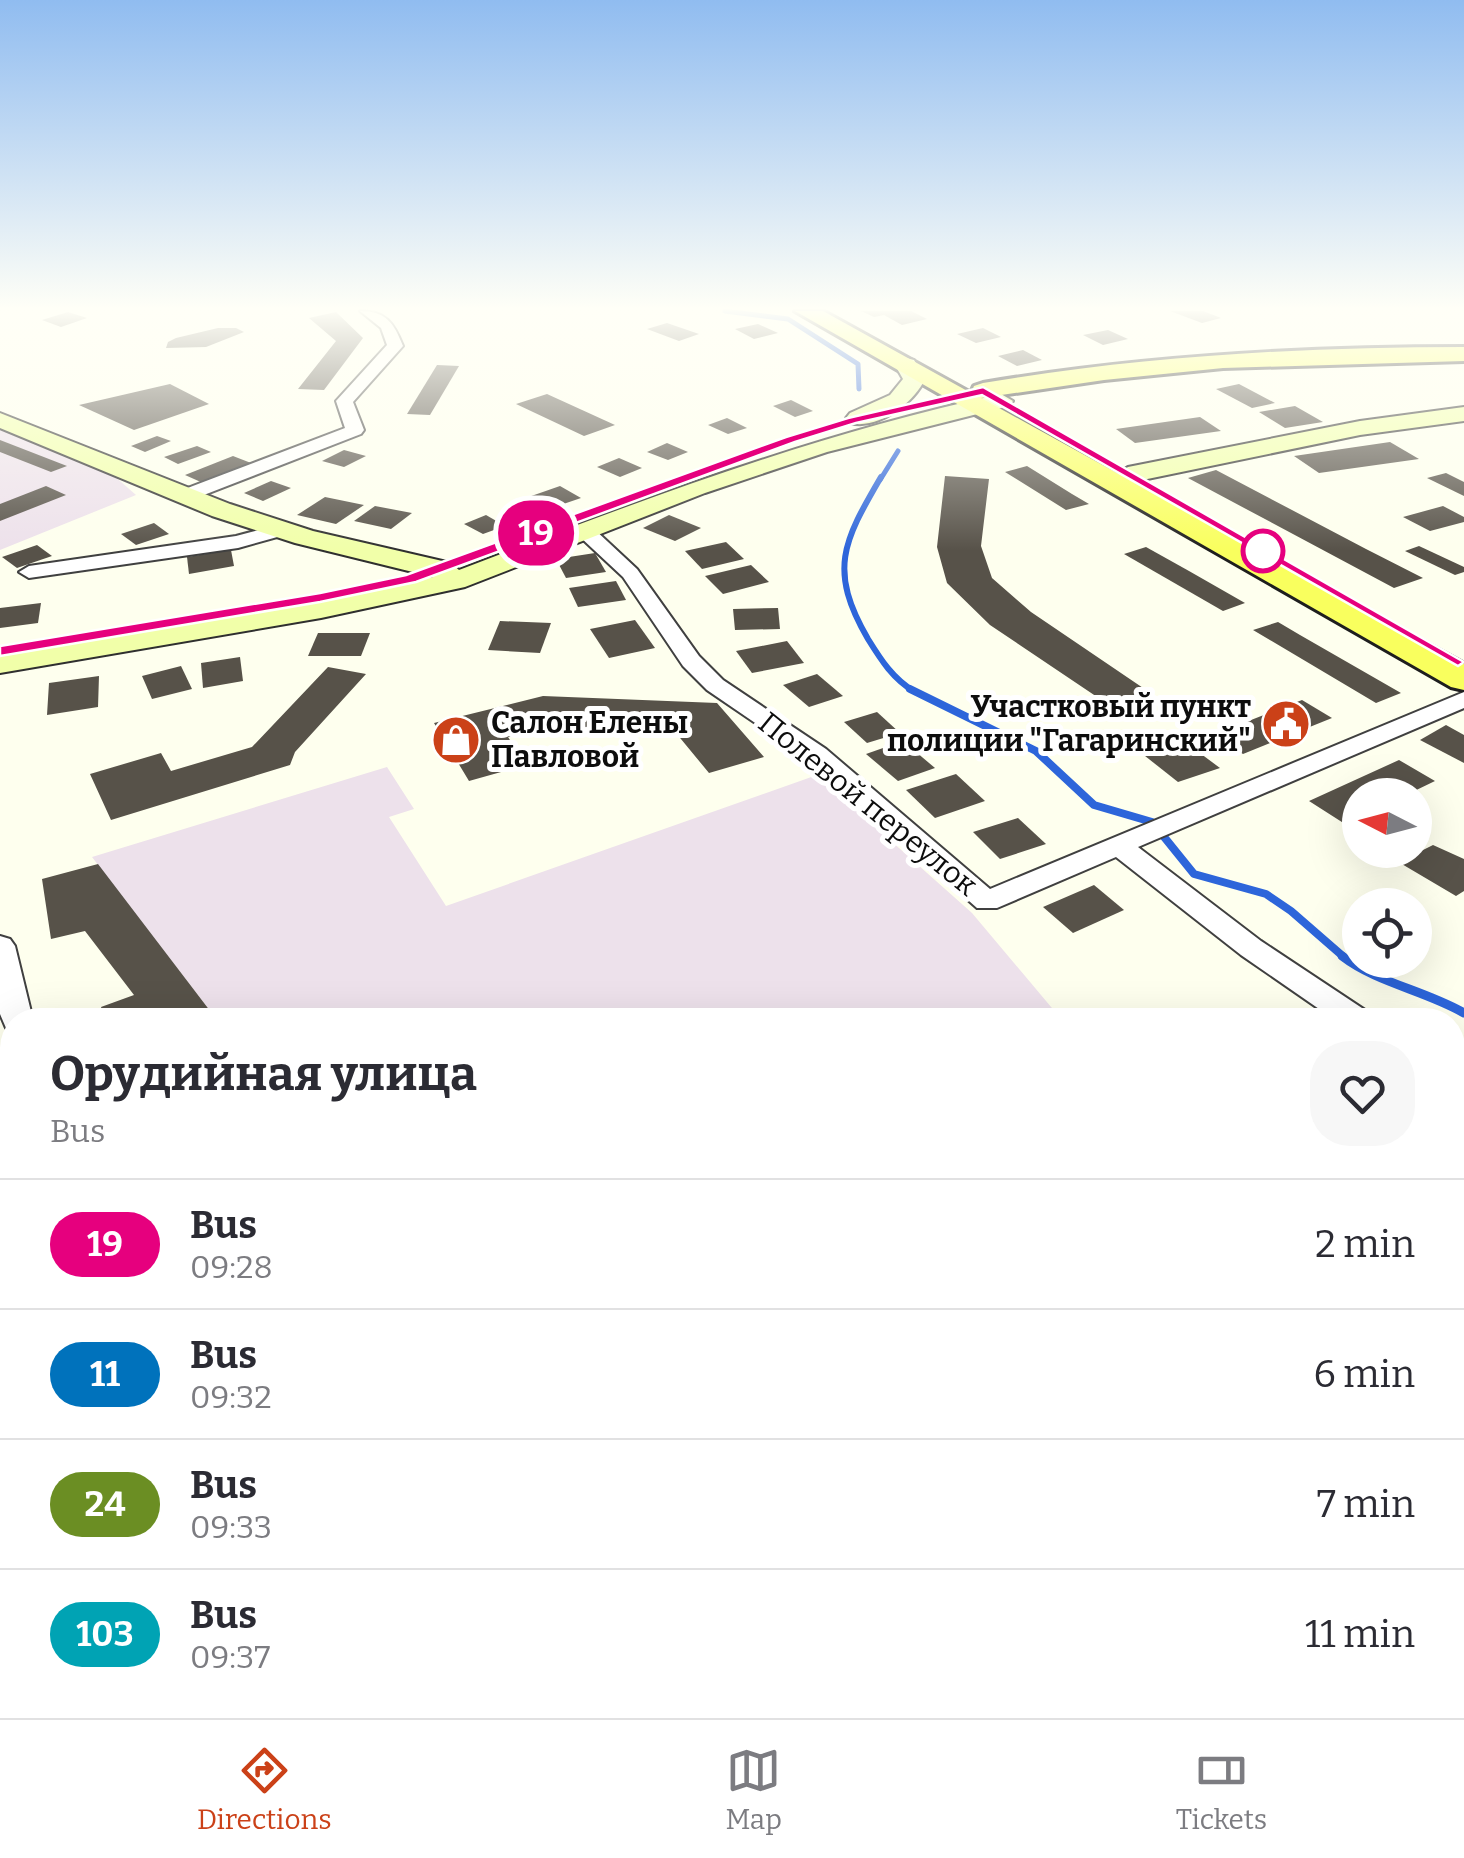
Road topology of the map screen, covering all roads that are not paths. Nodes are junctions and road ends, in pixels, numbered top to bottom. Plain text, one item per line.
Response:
1 (354, 391) edge
2 (910, 391) edge
3 (969, 391) edge
4 (1005, 391) edge
5 (1034, 391) edge
6 (1086, 391) edge
7 (981, 398) junction
8 (1464, 414) edge
9 (0, 420) edge
10 (860, 426) junction
11 (1062, 429) junction
12 (1128, 475) junction
13 (184, 496) junction
14 (280, 530) junction
15 (586, 532) junction
16 (29, 572) dead end
17 (448, 575) junction
18 (0, 651) edge
19 (1464, 662) edge
20 (0, 664) edge
21 (1464, 679) edge
22 (1464, 699) edge
23 (1129, 839) junction
24 (0, 946) edge
25 (14, 1008) edge
26 (1339, 1008) edge

1 - 13 street
2 - 10 main road
3 - 7 main road
4 - 7 main road
5 - 7 main road
6 - 11 main road
7 - 10 main road
7 - 11 main road
8 - 12 main road
9 - 13 main road
10 - 11 main road
10 - 15 main road
10 - 17 main road
11 - 12 main road
11 - 21 main road
12 - 19 main road
13 - 14 main road
14 - 16 street
14 - 17 main road
15 - 17 main road
15 - 23 street, Полевой переулок
17 - 18 main road
17 - 20 main road
22 - 23 street
23 - 26 street
24 - 25 street

